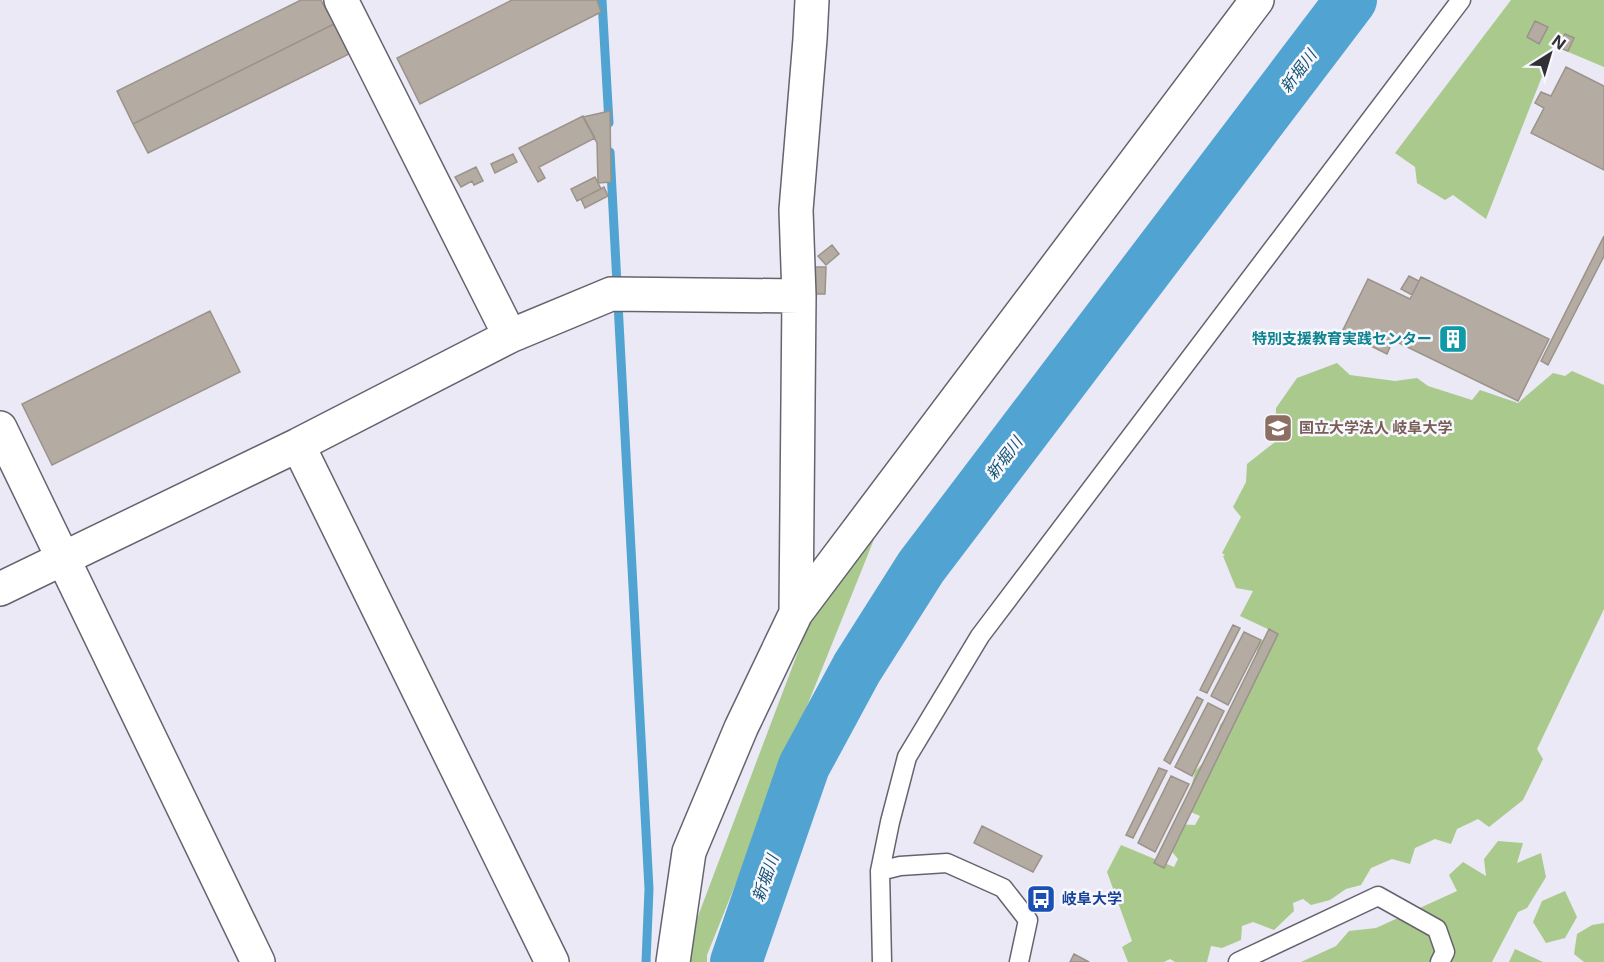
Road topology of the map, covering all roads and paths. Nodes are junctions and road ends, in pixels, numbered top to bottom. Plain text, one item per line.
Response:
1 (341, 0) edge
2 (812, 0) edge
3 (1257, 0) edge
4 (1461, 0) edge
5 (800, 296) junction
6 (510, 336) junction
7 (0, 428) edge
8 (298, 445) junction
9 (64, 558) junction
10 (0, 589) edge
11 (796, 613) junction
12 (880, 871) junction
13 (1255, 953) junction
14 (258, 962) edge
15 (552, 962) edge
16 (673, 962) edge
17 (882, 962) edge
18 (1019, 962) edge
19 (1239, 962) edge
20 (1272, 962) edge
21 (1440, 962) edge

1 - 6 street
2 - 5 street
3 - 11 street
4 - 12 lane
5 - 6 street
5 - 11 street
6 - 8 street
7 - 9 street
8 - 9 street
8 - 15 street
9 - 10 street
9 - 14 street
11 - 16 street
12 - 17 lane
12 - 18 lane
13 - 19 lane
13 - 20 lane
13 - 21 lane

